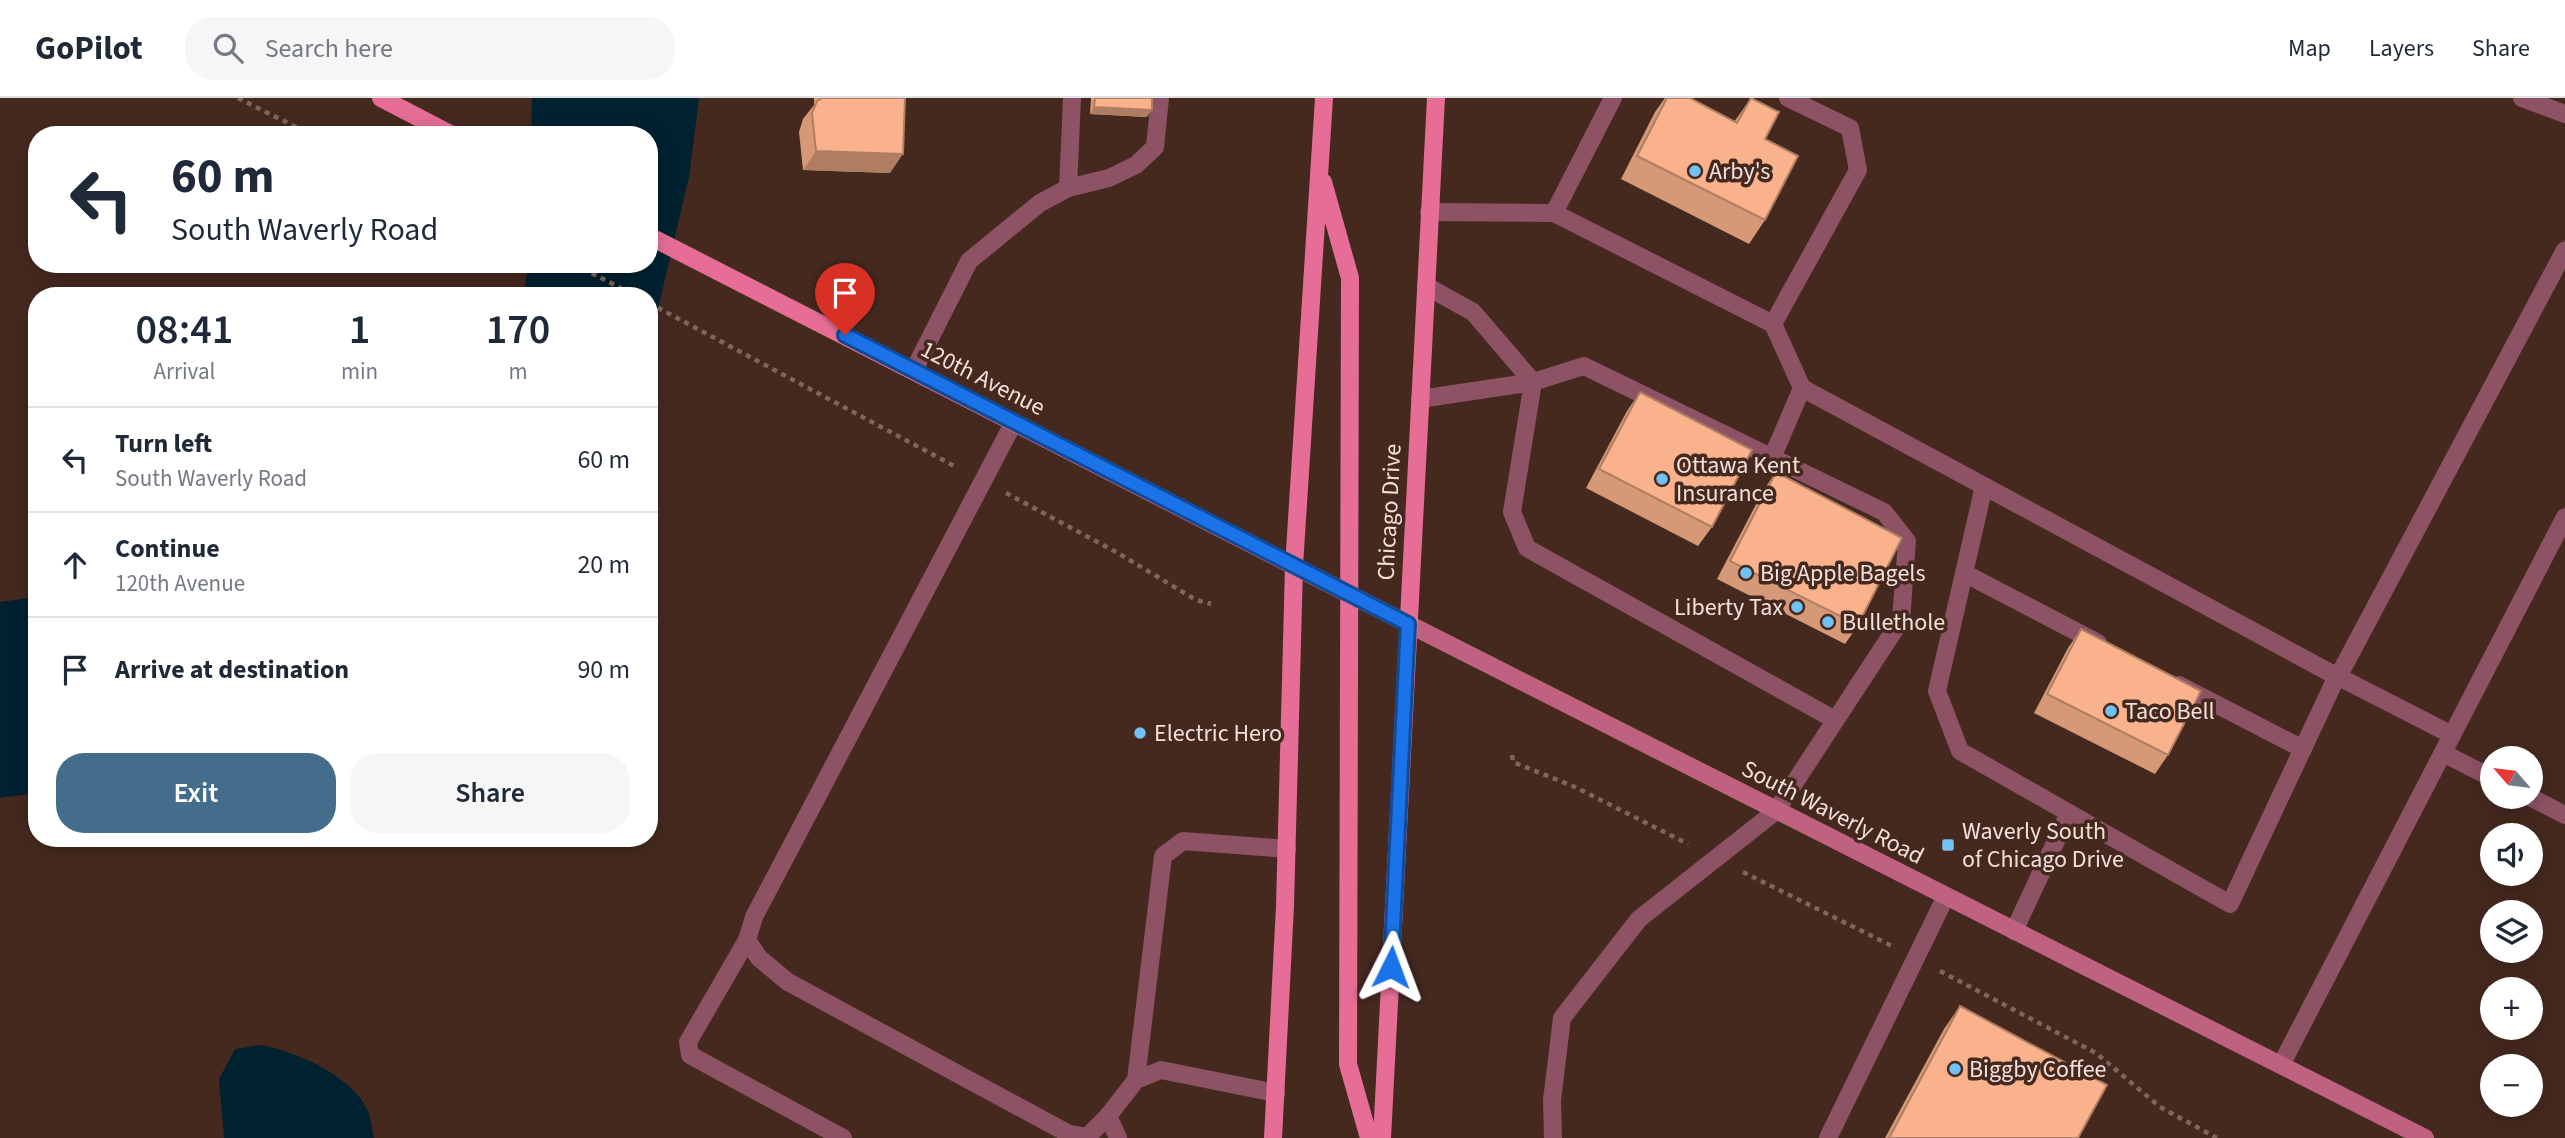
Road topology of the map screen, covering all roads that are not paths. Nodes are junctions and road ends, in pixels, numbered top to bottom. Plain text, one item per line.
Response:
1 (381, 98) edge
2 (1072, 98) edge
3 (1160, 98) edge
4 (1324, 98) edge
5 (1436, 98) edge
6 (1613, 98) edge
7 (1788, 98) edge
8 (2522, 98) edge
9 (2565, 114) edge
10 (435, 126) edge
11 (1320, 170) junction
12 (1068, 188) junction
13 (1429, 212) junction
14 (1554, 213) junction
15 (658, 241) edge
16 (2565, 250) edge
17 (1426, 286) junction
18 (1773, 324) junction
19 (914, 370) junction
20 (1533, 382) junction
21 (1802, 388) junction
22 (1420, 399) junction
23 (1014, 422) junction
24 (1772, 458) junction
25 (1984, 486) junction
26 (2565, 517) edge
27 (1294, 566) junction
28 (1964, 573) junction
29 (1349, 594) junction
30 (1408, 624) junction
31 (2109, 649) edge
32 (2158, 674) edge
33 (2338, 677) junction
34 (1835, 720) junction
35 (2452, 735) junction
36 (2303, 749) junction
37 (2443, 753) junction
38 (2480, 772) edge
39 (2543, 804) edge
40 (1776, 811) junction
41 (2070, 813) junction
42 (2565, 815) edge
43 (1287, 849) junction
44 (1947, 897) junction
45 (2014, 931) junction
46 (747, 940) junction
47 (2281, 1065) junction
48 (1136, 1080) junction
49 (1276, 1093) junction
50 (1108, 1116) junction
51 (843, 1138) edge
52 (1118, 1138) edge
53 (1273, 1138) edge
54 (1369, 1138) edge
55 (1382, 1138) edge
56 (1553, 1138) edge
57 (1828, 1138) edge
58 (2425, 1138) edge

1 - 10 main road
2 - 12 lane
3 - 12 lane
4 - 11 main road
5 - 13 main road, Chicago Drive
6 - 14 lane
7 - 18 lane
8 - 9 lane
11 - 27 main road
11 - 29 main road
12 - 19 lane
13 - 14 lane
13 - 17 main road, Chicago Drive
14 - 18 lane
15 - 19 main road, 120th Avenue
16 - 33 lane
17 - 20 lane
17 - 22 main road, Chicago Drive
18 - 21 lane
19 - 23 main road, 120th Avenue
20 - 22 lane
20 - 24 lane
20 - 34 lane
21 - 24 lane
21 - 25 lane
22 - 30 main road, Chicago Drive
23 - 27 main road, 120th Avenue
23 - 46 lane
24 - 34 lane
25 - 28 lane
25 - 33 lane
26 - 35 lane
27 - 29 main road, South Waverly Road
27 - 43 main road
28 - 31 lane
28 - 41 lane
29 - 30 main road, South Waverly Road
29 - 54 main road
30 - 40 main road, South Waverly Road
30 - 55 main road, Chicago Drive
32 - 36 lane
33 - 35 lane
33 - 36 lane
34 - 40 lane
35 - 37 lane
36 - 41 lane
37 - 38 lane
37 - 47 lane
39 - 42 lane
40 - 44 main road, South Waverly Road
40 - 56 lane
41 - 45 lane
43 - 48 lane
43 - 49 main road
44 - 45 main road, South Waverly Road
44 - 57 lane
45 - 47 main road, South Waverly Road
46 - 50 lane
46 - 51 lane
47 - 58 main road, South Waverly Road
48 - 49 lane
48 - 50 lane
49 - 53 main road
50 - 52 lane

